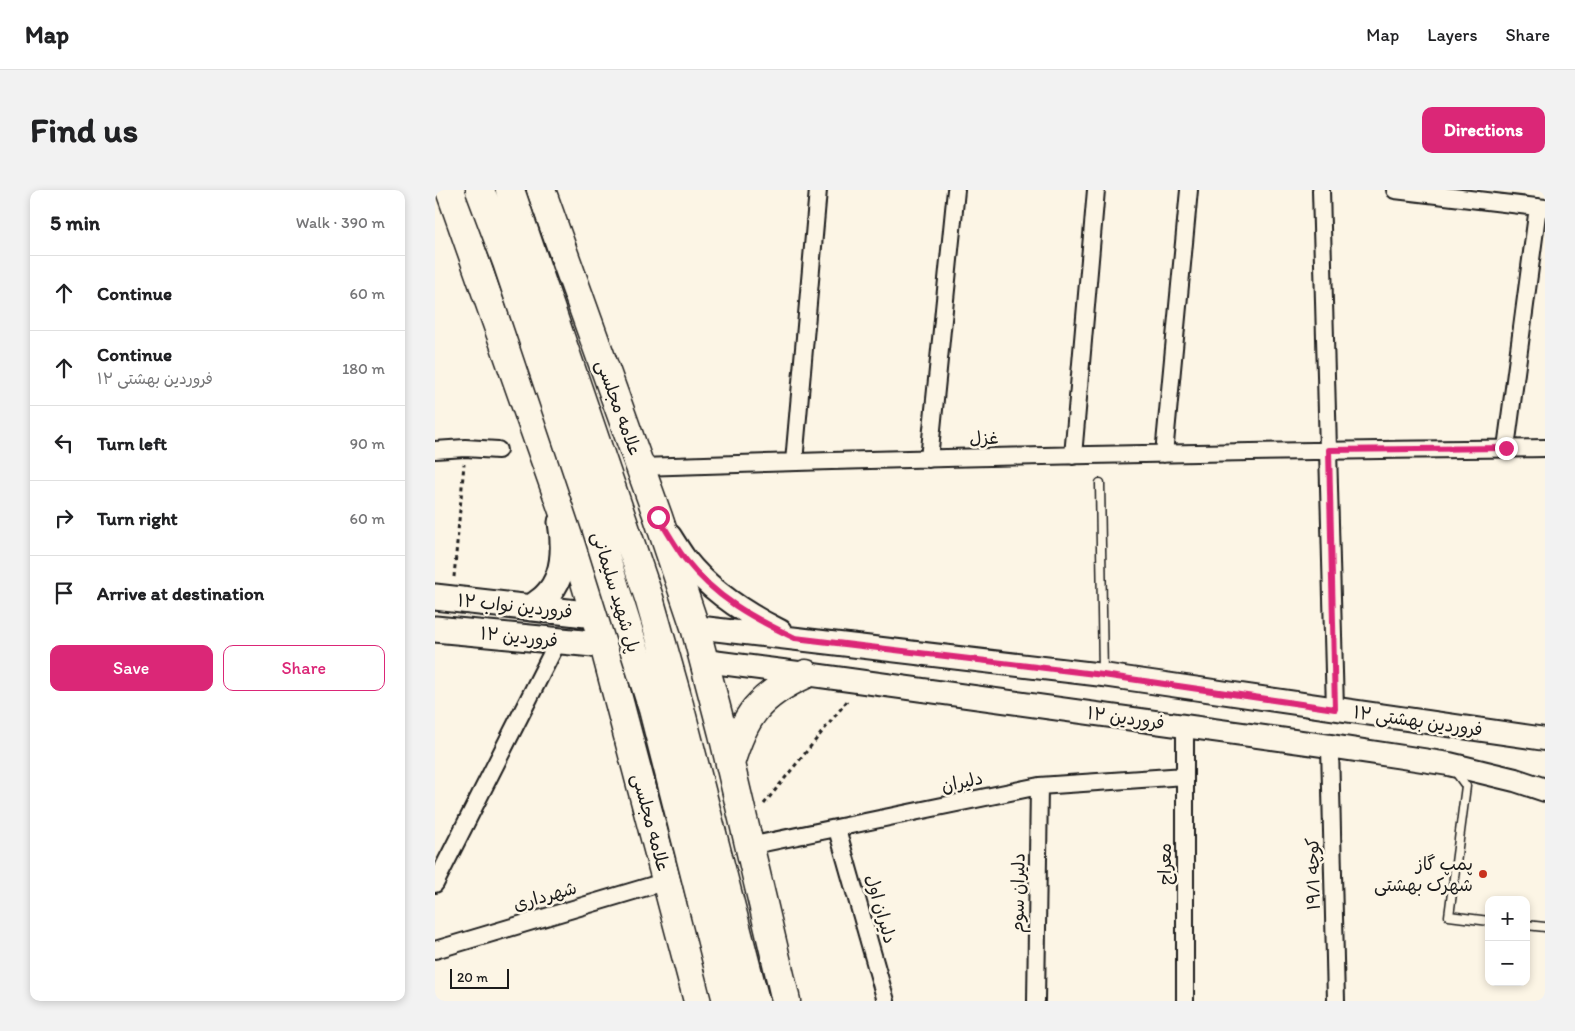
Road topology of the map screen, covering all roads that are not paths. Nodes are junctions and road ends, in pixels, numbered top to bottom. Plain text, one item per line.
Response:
1 (450, 190) edge
2 (481, 190) edge
3 (510, 190) edge
4 (541, 190) edge
5 (818, 190) edge
6 (957, 190) edge
7 (1097, 190) edge
8 (1189, 190) edge
9 (1321, 190) edge
10 (1395, 190) edge
11 (1439, 193) edge
12 (1542, 207) edge
13 (1506, 448) junction
14 (1545, 448) edge
15 (435, 450) edge
16 (498, 450) dead end
17 (1329, 450) junction
18 (1164, 454) junction
19 (1073, 456) junction
20 (929, 459) junction
21 (795, 462) junction
22 (640, 467) junction
23 (1100, 483) dead end
24 (555, 485) junction
25 (654, 507) junction
26 (568, 525) junction
27 (444, 598) edge
28 (531, 608) junction
29 (595, 615) junction
30 (695, 627) junction
31 (435, 629) edge
32 (795, 638) junction
33 (558, 641) junction
34 (604, 645) junction
35 (705, 661) junction
36 (805, 674) junction
37 (1103, 675) junction
38 (1335, 709) junction
39 (1185, 726) junction
40 (723, 734) junction
41 (1545, 739) edge
42 (1330, 746) junction
43 (635, 759) junction
44 (730, 764) junction
45 (1449, 764) junction
46 (1185, 776) junction
47 (1039, 786) junction
48 (1545, 790) edge
49 (837, 829) junction
50 (747, 837) junction
51 (667, 881) junction
52 (435, 884) edge
53 (1485, 920) edge
54 (1530, 926) edge
55 (1545, 928) edge
56 (435, 950) edge
57 (698, 1001) edge
58 (727, 1001) edge
59 (755, 1001) edge
60 (786, 1001) edge
61 (886, 1001) edge
62 (1036, 1001) edge
63 (1185, 1001) edge
64 (1336, 1001) edge

1 - 24 highway
2 - 58 highway, پل شهید سلیمانی, bridge
3 - 59 highway, پل شهید سلیمانی, bridge
4 - 22 highway, علامه مجلسی
5 - 21 street
6 - 20 street
7 - 19 street
8 - 18 street
9 - 17 street
10 - 11 street
11 - 12 street
12 - 13 street
13 - 14 street, غزل
13 - 17 street, غزل
15 - 16 street
17 - 18 street, غزل
17 - 38 street
18 - 19 street, غزل
19 - 20 street, غزل
20 - 21 street, غزل
21 - 22 street, غزل
22 - 25 highway, علامه مجلسی
23 - 37 lane
24 - 26 highway
24 - 28 main road
25 - 26 highway
25 - 30 highway, علامه مجلسی
25 - 32 street
26 - 29 highway
27 - 28 main road, ۱۲ فروردین نواب
28 - 29 main road, ۱۲ فروردین نواب
29 - 30 highway
29 - 34 highway, علامه مجلسی
30 - 32 street, ۱۲ فروردین بهشتی
30 - 35 highway, علامه مجلسی
31 - 33 main road, ۱۲ فروردین
32 - 37 street, ۱۲ فروردین بهشتی
33 - 34 main road, ۱۲ فروردین
33 - 52 street
34 - 35 highway
34 - 43 highway, علامه مجلسی
35 - 36 street, ۱۲ فروردین
35 - 40 highway
36 - 39 street, ۱۲ فروردین
36 - 44 highway
37 - 38 street, ۱۲ فروردین بهشتی
38 - 41 street, ۱۲ فروردین بهشتی
39 - 42 street, ۱۲ فروردین
39 - 46 street, معراج
40 - 43 highway
40 - 44 highway
42 - 45 street, ۱۲ فروردین
42 - 64 street, کوچه ۱۹/۱
43 - 51 highway, علامه مجلسی
44 - 50 highway
45 - 48 street, ۱۲ فروردین
45 - 53 lane
46 - 47 street, دلیران
46 - 63 street, معراج
47 - 49 street, دلیران
47 - 62 street, دلیران سوم
49 - 50 street, دلیران
49 - 61 street, دلیران اول
50 - 60 highway
51 - 56 street, شهرداری
51 - 57 highway, علامه مجلسی
54 - 55 lane

